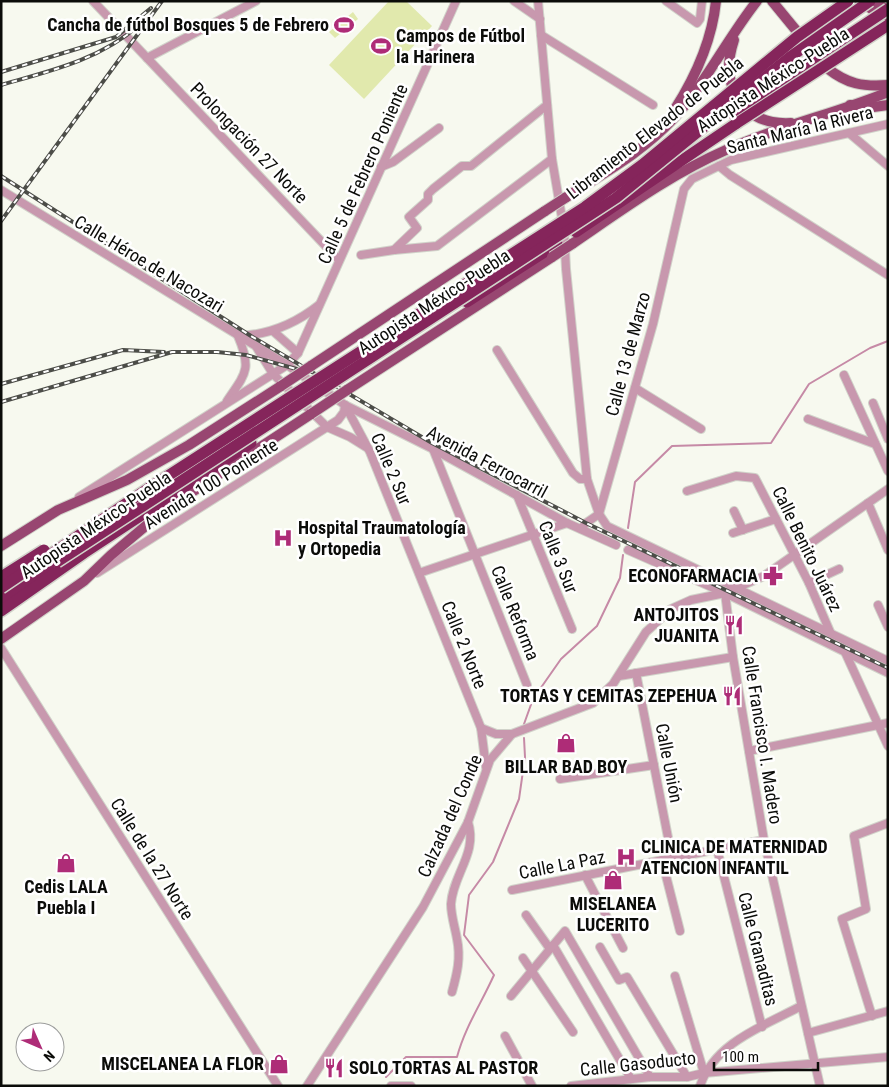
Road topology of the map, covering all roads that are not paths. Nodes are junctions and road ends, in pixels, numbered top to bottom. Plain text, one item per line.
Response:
1 (93, 1) edge
2 (256, 1) edge
3 (456, 1) edge
4 (514, 1) edge
5 (538, 1) edge
6 (666, 1) edge
7 (702, 1) edge
8 (716, 1) edge
9 (758, 1) edge
10 (772, 1) edge
11 (848, 1) edge
12 (860, 1) edge
13 (870, 1) edge
14 (874, 1) edge
15 (888, 10) edge
16 (540, 19) junction
17 (888, 20) edge
18 (740, 25) junction
19 (888, 25) edge
20 (540, 35) junction
21 (147, 58) junction
22 (888, 85) edge
23 (888, 92) edge
24 (547, 105) junction
25 (653, 105) dead end
26 (849, 105) junction
27 (888, 105) edge
28 (733, 119) junction
29 (799, 123) junction
30 (888, 124) edge
31 (439, 128) dead end
32 (849, 133) junction
33 (653, 138) junction
34 (726, 150) junction
35 (552, 159) junction
36 (731, 160) junction
37 (719, 166) junction
38 (888, 166) edge
39 (381, 167) junction
40 (692, 179) joint
41 (1, 190) edge
42 (571, 235) junction
43 (394, 250) junction
44 (361, 255) dead end
45 (338, 260) junction
46 (888, 275) edge
47 (322, 304) junction
48 (273, 331) junction
49 (238, 336) junction
50 (258, 348) junction
51 (497, 350) dead end
52 (298, 353) junction
53 (287, 365) junction
54 (316, 369) junction
55 (273, 374) junction
56 (844, 375) dead end
57 (343, 387) junction
58 (635, 388) junction
59 (285, 389) junction
60 (873, 403) dead end
61 (345, 404) junction
62 (225, 405) junction
63 (307, 411) junction
64 (808, 420) dead end
65 (327, 427) junction
66 (701, 428) dead end
67 (888, 439) edge
68 (875, 444) junction
69 (433, 449) junction
70 (370, 452) junction
71 (888, 471) edge
72 (588, 479) junction
73 (888, 489) edge
74 (687, 491) dead end
75 (517, 495) junction
76 (868, 503) junction
77 (58, 510) junction
78 (734, 511) dead end
79 (599, 514) junction
80 (776, 519) junction
81 (567, 523) junction
82 (581, 529) junction
83 (743, 530) junction
84 (733, 533) dead end
85 (531, 534) junction
86 (75, 537) junction
87 (616, 545) dead end
88 (1, 546) edge
89 (628, 550) dead end
90 (888, 550) edge
91 (475, 553) junction
92 (794, 554) junction
93 (839, 569) dead end
94 (419, 573) junction
95 (1, 577) edge
96 (84, 581) junction
97 (1, 583) edge
98 (809, 583) junction
99 (1, 588) edge
100 (738, 588) junction
101 (725, 594) junction
102 (1, 600) edge
103 (878, 605) dead end
104 (1, 611) edge
105 (888, 627) edge
106 (572, 629) dead end
107 (831, 634) junction
108 (1, 639) edge
109 (1, 648) edge
110 (846, 652) junction
111 (733, 657) junction
112 (888, 661) edge
113 (636, 673) junction
114 (888, 673) edge
115 (619, 676) junction
116 (528, 685) dead end
117 (888, 723) edge
118 (878, 726) junction
119 (481, 728) junction
120 (512, 734) junction
121 (888, 746) edge
122 (748, 751) junction
123 (654, 765) junction
124 (486, 768) junction
125 (560, 779) dead end
126 (468, 822) junction
127 (888, 823) edge
128 (764, 840) junction
129 (717, 848) junction
130 (672, 858) junction
131 (662, 860) junction
132 (585, 875) junction
133 (512, 890) dead end
134 (526, 915) dead end
135 (680, 932) dead end
136 (552, 947) junction
137 (600, 948) dead end
138 (623, 948) dead end
139 (523, 958) dead end
140 (532, 970) junction
141 (675, 976) dead end
142 (452, 992) dead end
143 (511, 996) dead end
144 (801, 1006) junction
145 (888, 1011) edge
146 (872, 1016) junction
147 (762, 1027) junction
148 (573, 1032) dead end
149 (808, 1033) junction
150 (505, 1036) dead end
151 (888, 1057) edge
152 (815, 1064) junction
153 (704, 1073) junction
154 (650, 1077) junction
155 (687, 1077) junction
156 (631, 1079) junction
157 (308, 1084) edge
158 (576, 1085) edge
159 (278, 1086) edge
160 (317, 1086) edge
161 (391, 1086) edge
162 (411, 1086) edge
163 (532, 1086) edge
164 (700, 1086) edge
165 (820, 1086) edge

1 - 21 street, Prolongación 27 Norte
2 - 21 street
3 - 39 street, Calle 5 de Febrero Poniente
4 - 16 street
5 - 16 street
6 - 7 street
8 - 33 main road
9 - 18 main road
10 - 22 main road
11 - 86 highway, Libramiento Elevado de Puebla, bridge
12 - 17 main road
13 - 102 highway, Libramiento Elevado de Puebla, bridge
14 - 15 main road
15 - 28 highway, Autopista México-Puebla, bridge
16 - 20 street
18 - 29 main road
18 - 33 main road
19 - 28 highway, Autopista México-Puebla, bridge
20 - 24 street
20 - 25 street
21 - 45 street, Prolongación 27 Norte
23 - 26 main road
24 - 35 street
24 - 43 street
26 - 27 main road
26 - 29 main road
28 - 42 highway, Autopista México-Puebla
28 - 54 highway, Autopista México-Puebla, bridge
29 - 34 main road
30 - 32 street, Santa María la Rivera
31 - 39 street
32 - 36 street, Santa María la Rivera
32 - 38 street
33 - 54 main road, bridge
34 - 36 street
34 - 42 main road
35 - 42 street
35 - 43 street
36 - 37 street, Santa María la Rivera
37 - 40 street, Santa María la Rivera
37 - 46 street
39 - 45 street, Calle 5 de Febrero Poniente
40 - 58 street, Calle 13 de Marzo
41 - 49 street, Calle Héroe de Nacozari
42 - 57 highway, Autopista México-Puebla
42 - 57 main road, bridge
42 - 72 street
43 - 44 street
45 - 47 street, Calle 5 de Febrero Poniente
47 - 48 street, Calle 5 de Febrero Poniente
47 - 52 street, Calle 5 de Febrero Poniente
48 - 49 street, Calle 5 de Febrero Poniente
48 - 52 street
49 - 50 street, Calle Héroe de Nacozari
49 - 62 street
50 - 53 street, Calle Héroe de Nacozari
50 - 55 street, Calle Héroe de Nacozari
51 - 72 street
52 - 53 street, Calle 5 de Febrero Poniente
53 - 55 street, Calle 5 de Febrero Poniente
53 - 61 street, Calle Héroe de Nacozari
54 - 59 highway, Autopista México-Puebla
55 - 62 street, Calle 5 de Febrero Poniente
55 - 65 street, Calle Héroe de Nacozari
56 - 68 street
57 - 63 highway, Autopista México-Puebla
58 - 66 street
58 - 79 street, Calle 13 de Marzo
59 - 77 main road
59 - 97 highway, Autopista México-Puebla
60 - 67 street
61 - 65 street, Avenida 100 Poniente
61 - 69 street, Avenida Ferrocarril
61 - 70 street, Calle 2 Sur
62 - 77 street, Calle 5 de Febrero Poniente
63 - 96 main road
63 - 104 highway, Autopista México-Puebla
64 - 68 street
65 - 70 street, Calle Héroe de Nacozari
65 - 96 street, Avenida 100 Poniente
68 - 71 street
69 - 75 street, Avenida Ferrocarril
69 - 91 street, Calle Reforma
70 - 94 street, Calle 2 Sur
72 - 79 street
73 - 76 street, Calzada del Conde
74 - 80 street, Calle Benito Juárez
75 - 81 street, Avenida Ferrocarril
75 - 85 street, Calle 3 Sur
76 - 90 street
76 - 92 street, Calzada del Conde
77 - 88 main road
78 - 83 street
79 - 82 street
79 - 100 street
80 - 83 street
80 - 92 street, Calle Benito Juárez
81 - 82 street, Avenida Ferrocarril
81 - 85 street
82 - 87 street, Avenida Ferrocarril
83 - 84 street
85 - 91 street
85 - 106 street, Calle 3 Sur
86 - 95 highway, bridge
86 - 99 highway, Libramiento Elevado de Puebla, bridge
89 - 101 street
91 - 94 street
91 - 116 street, Calle Reforma
92 - 98 street, Calle Benito Juárez
92 - 100 street, Calzada del Conde
93 - 98 street
94 - 119 street, Calle 2 Norte
96 - 108 main road
98 - 107 street, Calle Benito Juárez
100 - 101 street, Calzada del Conde
100 - 107 street
101 - 110 street
101 - 111 street, Calle Francisco I. Madero
101 - 115 street, Calzada del Conde
103 - 105 street
107 - 112 street
109 - 159 street, Calle de la 27 Norte
110 - 114 street
110 - 118 street
111 - 113 street
111 - 122 street, Calle Francisco I. Madero
113 - 115 street
113 - 123 street, Calle Unión
115 - 120 street, Calzada del Conde
117 - 118 street
118 - 121 street
118 - 122 street
119 - 120 street
119 - 124 street, Calle 2 Norte
120 - 124 street, Calzada del Conde
122 - 128 street, Calle Francisco I. Madero
123 - 125 street
123 - 130 street, Calle Unión
124 - 126 street, Calzada del Conde
126 - 142 street
126 - 157 street, Calzada del Conde
127 - 146 street
128 - 129 street, Calle La Paz
128 - 144 street, Calle Francisco I. Madero
129 - 130 street, Calle La Paz
129 - 147 street, Calle Granaditas
130 - 131 street, Calle La Paz
131 - 132 street, Calle La Paz
131 - 135 street
132 - 133 street, Calle La Paz
132 - 138 street
134 - 136 street
136 - 140 street
136 - 154 street
136 - 156 street
137 - 155 street
139 - 140 street
140 - 143 street
140 - 148 street
141 - 153 street
144 - 147 street
144 - 149 street, Calle Francisco I. Madero
145 - 146 street
146 - 149 street
147 - 153 street
149 - 152 street, Calle Francisco I. Madero
150 - 163 street
151 - 152 street, Calle Gasoducto
152 - 153 street, Calle Gasoducto
152 - 165 street, Calle Francisco I. Madero
153 - 155 street, Calle Gasoducto
153 - 164 street
154 - 155 street, Calle Gasoducto
154 - 156 street, Calle Gasoducto
156 - 158 street, Calle Gasoducto
157 - 160 street
161 - 162 street

